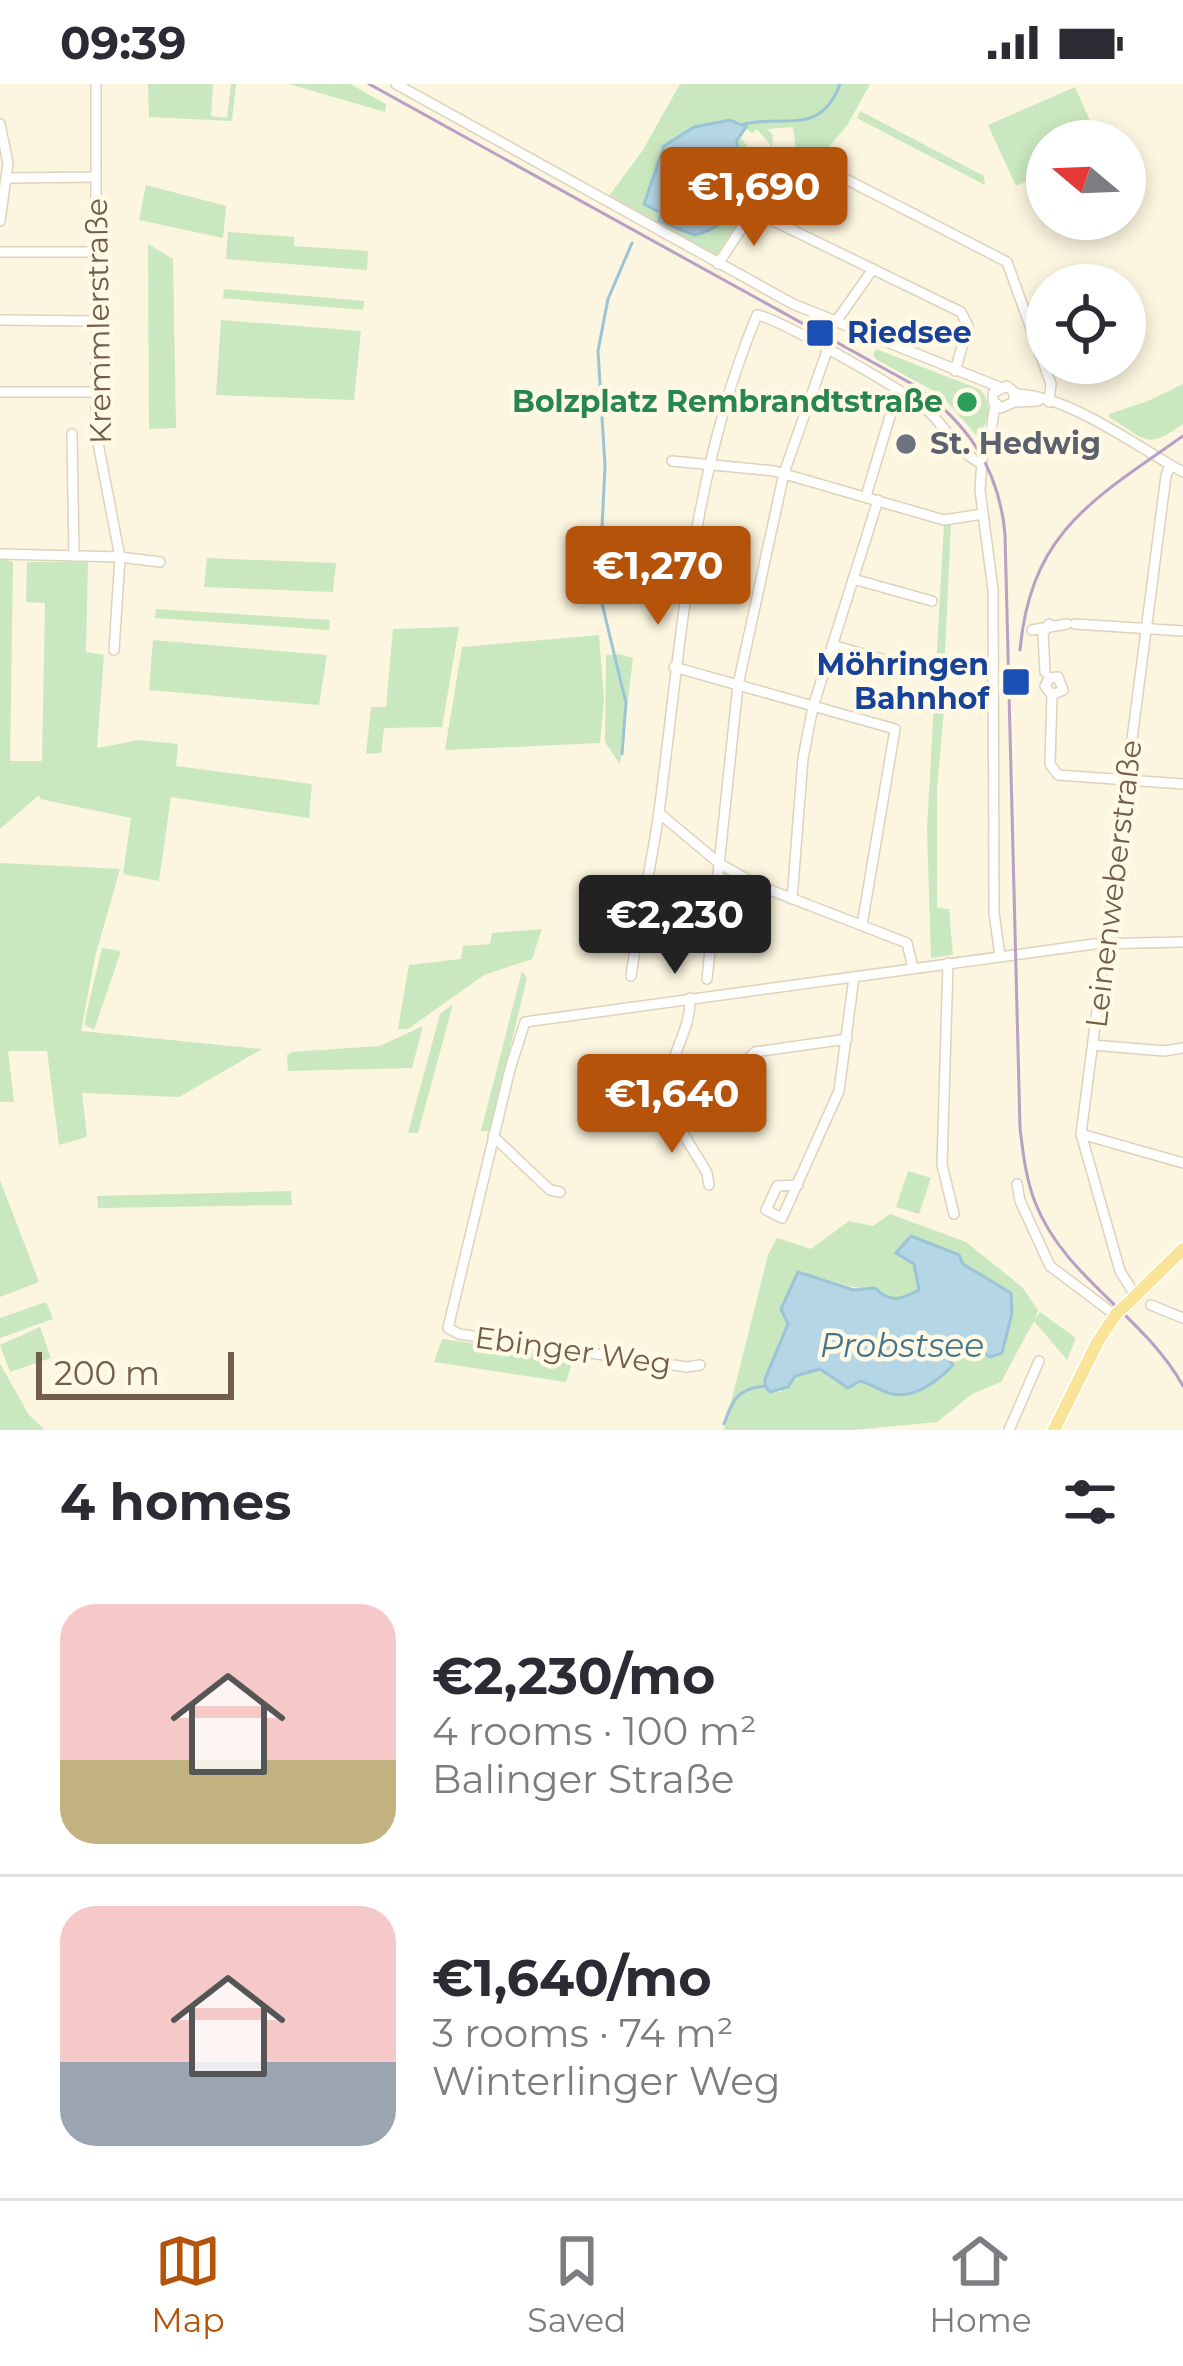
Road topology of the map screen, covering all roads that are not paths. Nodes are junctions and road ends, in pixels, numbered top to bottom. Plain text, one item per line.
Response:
1 (96, 84) edge
2 (396, 84) edge
3 (0, 124) edge
4 (96, 177) junction
5 (8, 178) junction
6 (753, 211) junction
7 (0, 221) edge
8 (0, 252) edge
9 (94, 252) junction
10 (718, 264) junction
11 (873, 268) junction
12 (0, 320) edge
13 (95, 321) junction
14 (836, 323) junction
15 (827, 350) junction
16 (955, 370) junction
17 (898, 390) junction
18 (0, 392) edge
19 (95, 392) junction
20 (1003, 398) junction
21 (1046, 401) junction
22 (72, 434) dead end
23 (672, 461) dead end
24 (981, 461) junction
25 (707, 465) junction
26 (1171, 465) junction
27 (1183, 472) edge
28 (784, 473) junction
29 (866, 496) junction
30 (878, 500) junction
31 (983, 514) junction
32 (0, 554) edge
33 (74, 556) junction
34 (120, 557) junction
35 (160, 562) dead end
36 (854, 579) junction
37 (932, 601) dead end
38 (1032, 616) dead end
39 (1040, 629) junction
40 (1146, 629) junction
41 (1183, 631) edge
42 (832, 644) junction
43 (114, 650) dead end
44 (674, 667) junction
45 (927, 672) dead end
46 (1045, 672) dead end
47 (738, 685) junction
48 (1052, 695) dead end
49 (813, 706) junction
50 (1127, 780) junction
51 (1183, 784) edge
52 (658, 813) junction
53 (720, 864) junction
54 (792, 899) junction
55 (862, 925) junction
56 (1183, 942) edge
57 (1106, 943) junction
58 (1000, 956) junction
59 (948, 963) junction
60 (914, 968) junction
61 (631, 976) dead end
62 (854, 977) junction
63 (707, 979) dead end
64 (690, 998) junction
65 (847, 1039) junction
66 (1093, 1045) junction
67 (1183, 1048) edge
68 (748, 1058) dead end
69 (1081, 1134) junction
70 (493, 1136) junction
71 (1183, 1163) edge
72 (709, 1184) dead end
73 (1018, 1184) dead end
74 (798, 1185) dead end
75 (560, 1192) dead end
76 (954, 1214) dead end
77 (1183, 1249) edge
78 (1151, 1305) dead end
79 (1124, 1307) junction
80 (1183, 1318) edge
81 (1039, 1361) dead end
82 (700, 1365) dead end
83 (1009, 1430) edge
84 (1054, 1430) edge

1 - 4 street, Kremmlerstraße
2 - 10 street
3 - 5 street
4 - 5 street
4 - 9 street, Kremmlerstraße
5 - 7 street
6 - 10 street
6 - 11 street
6 - 21 street
8 - 9 street
9 - 13 street, Kremmlerstraße
10 - 14 street
11 - 14 street
11 - 16 street
12 - 13 street
13 - 19 street, Kremmlerstraße
14 - 16 street
15 - 17 street
15 - 25 street
15 - 28 street
16 - 20 street
17 - 24 street
17 - 29 street
18 - 19 street
19 - 34 street, Kremmlerstraße
20 - 21 street
20 - 24 street, bridge
21 - 26 street
22 - 33 street, Kremmlerstraße
23 - 25 street
24 - 31 street
25 - 28 street
25 - 44 street
26 - 27 street
26 - 40 street, Leinenweberstraße
28 - 29 street
28 - 47 street
29 - 30 street
30 - 31 street
30 - 36 street
31 - 58 street
32 - 33 street
33 - 34 street
34 - 35 street
34 - 43 street, Kremmlerstraße
36 - 37 street
36 - 42 street
38 - 39 street
39 - 40 street
39 - 46 street
40 - 41 street
40 - 50 street, Leinenweberstraße
42 - 45 street
42 - 49 street
44 - 47 street
44 - 52 street
47 - 49 street
47 - 53 street
48 - 50 street
49 - 54 street
49 - 55 street
50 - 51 street
50 - 57 street, Leinenweberstraße
52 - 53 street
52 - 61 street
53 - 54 street
53 - 63 street
54 - 55 street
55 - 60 street
56 - 57 street
57 - 58 street
57 - 66 street, Leinenweberstraße
58 - 59 street
59 - 60 street
59 - 76 street
60 - 62 street
62 - 64 street
62 - 65 street
64 - 70 street
64 - 72 street
65 - 68 street
65 - 74 street
66 - 67 street
66 - 69 street, Leinenweberstraße
69 - 71 street
69 - 79 street, Leinenweberstraße
70 - 75 street
70 - 82 street, Ebinger Weg
73 - 79 street
77 - 79 main road
78 - 80 street
79 - 84 main road
81 - 83 street

